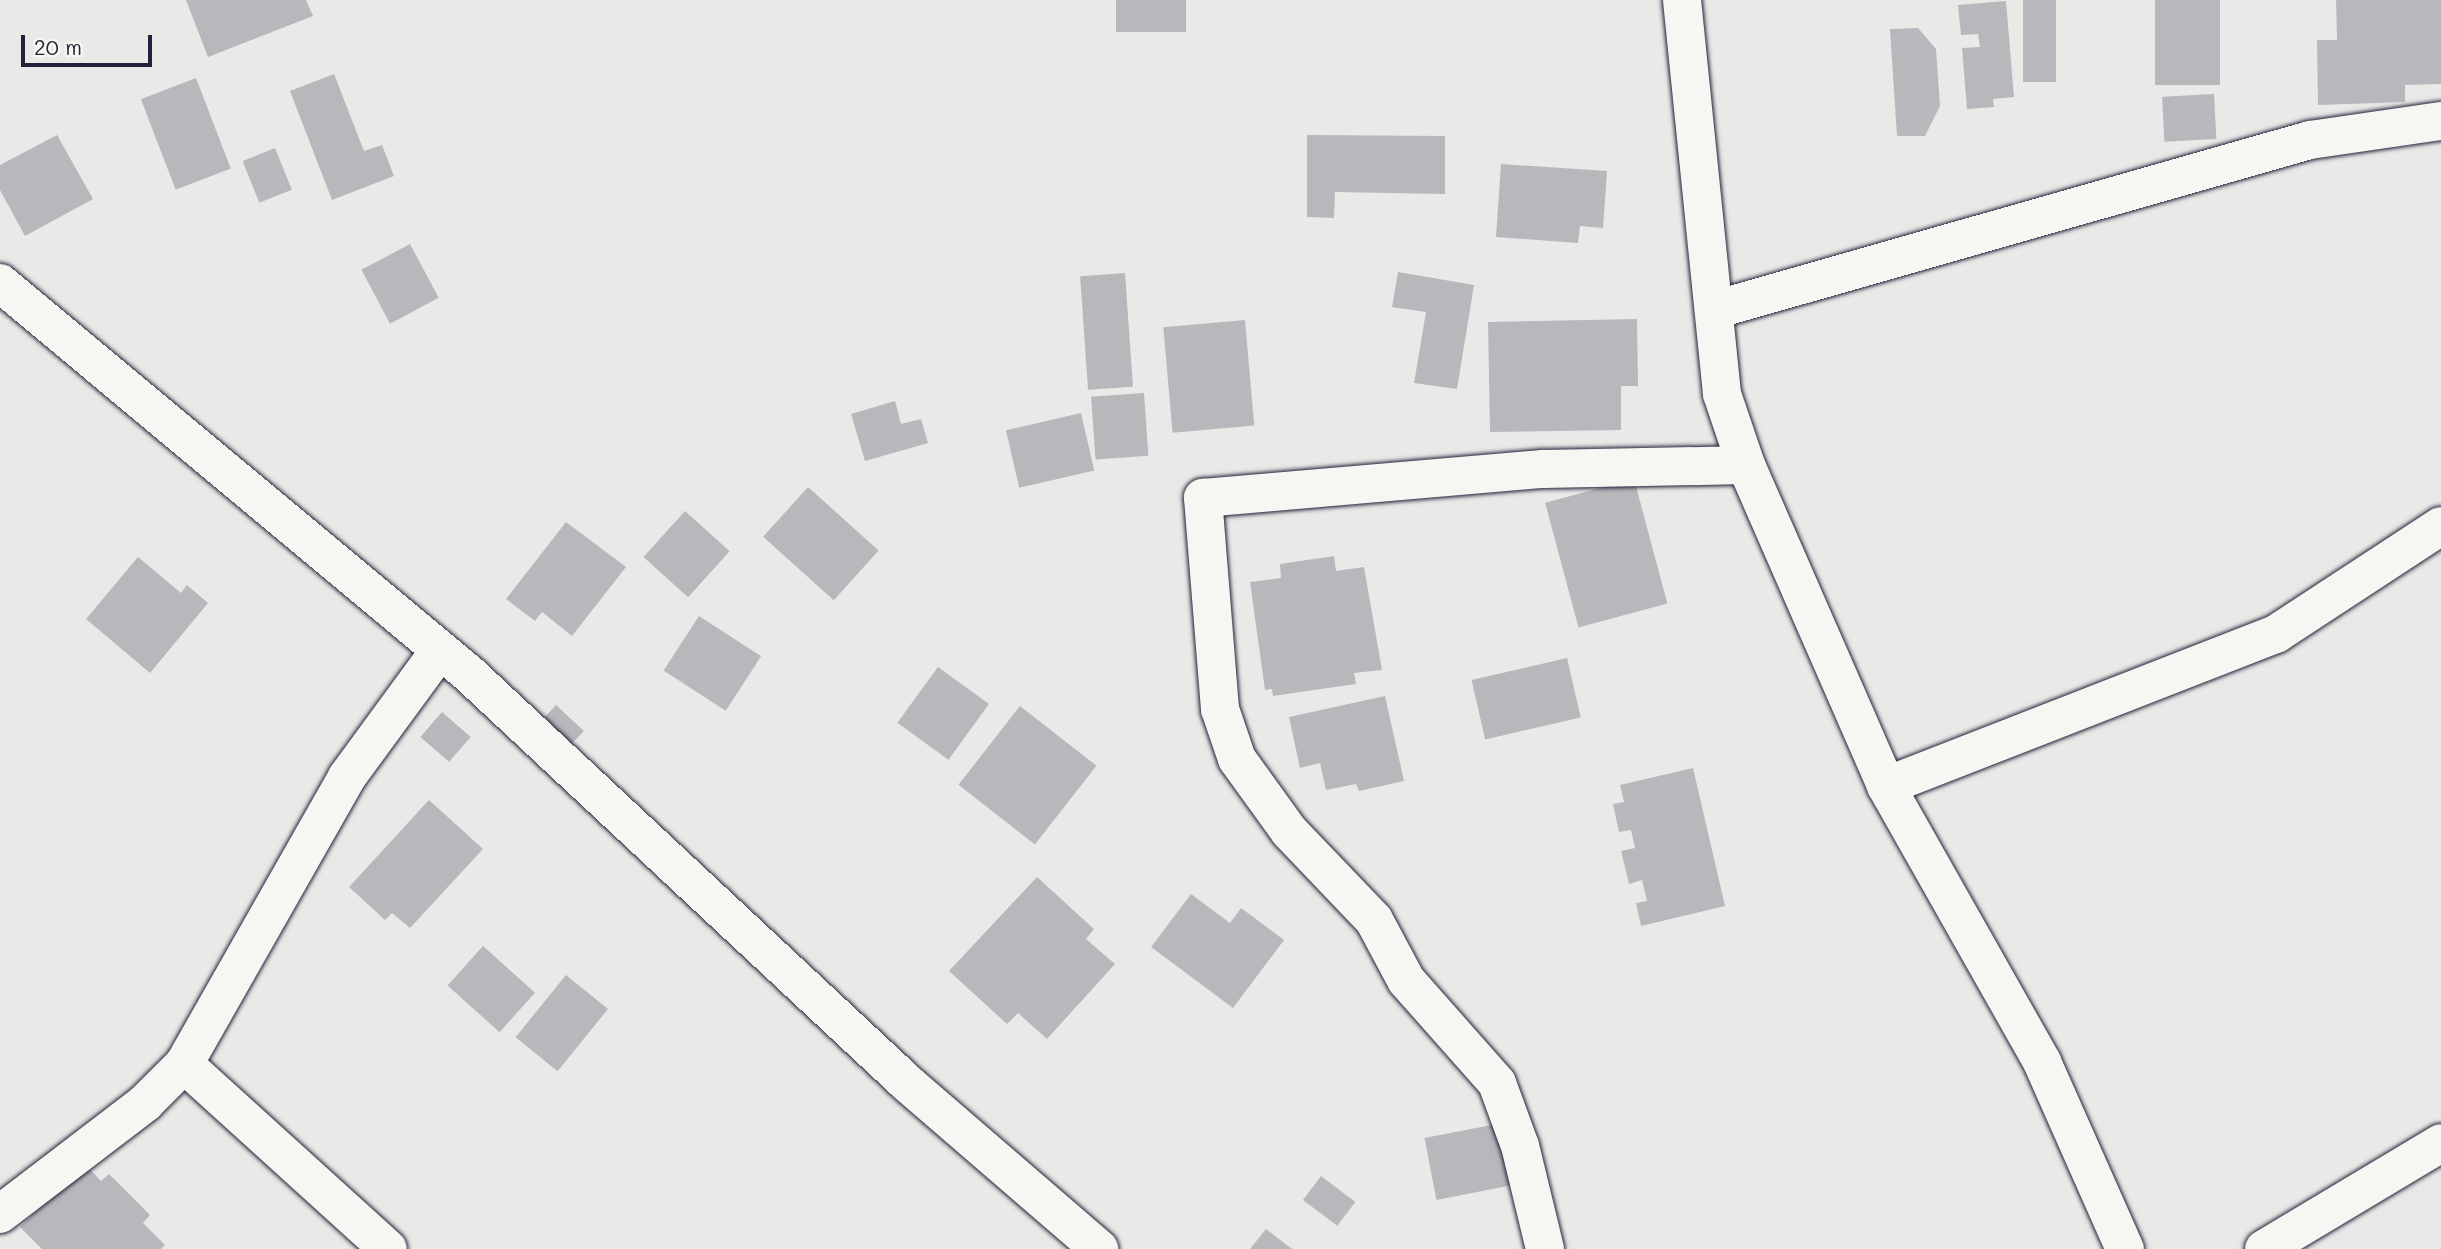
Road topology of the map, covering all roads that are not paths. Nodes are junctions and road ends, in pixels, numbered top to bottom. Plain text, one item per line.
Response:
1 (1682, 0) edge
2 (2441, 121) edge
3 (0, 283) edge
4 (1714, 310) junction
5 (1746, 465) junction
6 (2441, 526) edge
7 (440, 650) junction
8 (1886, 786) junction
9 (184, 1064) junction
10 (2441, 1143) edge
11 (0, 1214) edge
12 (388, 1249) edge
13 (1099, 1249) edge
14 (1545, 1249) edge
15 (2125, 1249) edge
16 (2264, 1249) edge

1 - 4 street
2 - 4 street
3 - 7 street
4 - 5 street
5 - 8 street
5 - 14 street
6 - 8 street
7 - 9 street
7 - 13 street
8 - 15 street
9 - 11 street
9 - 12 street
10 - 16 street

